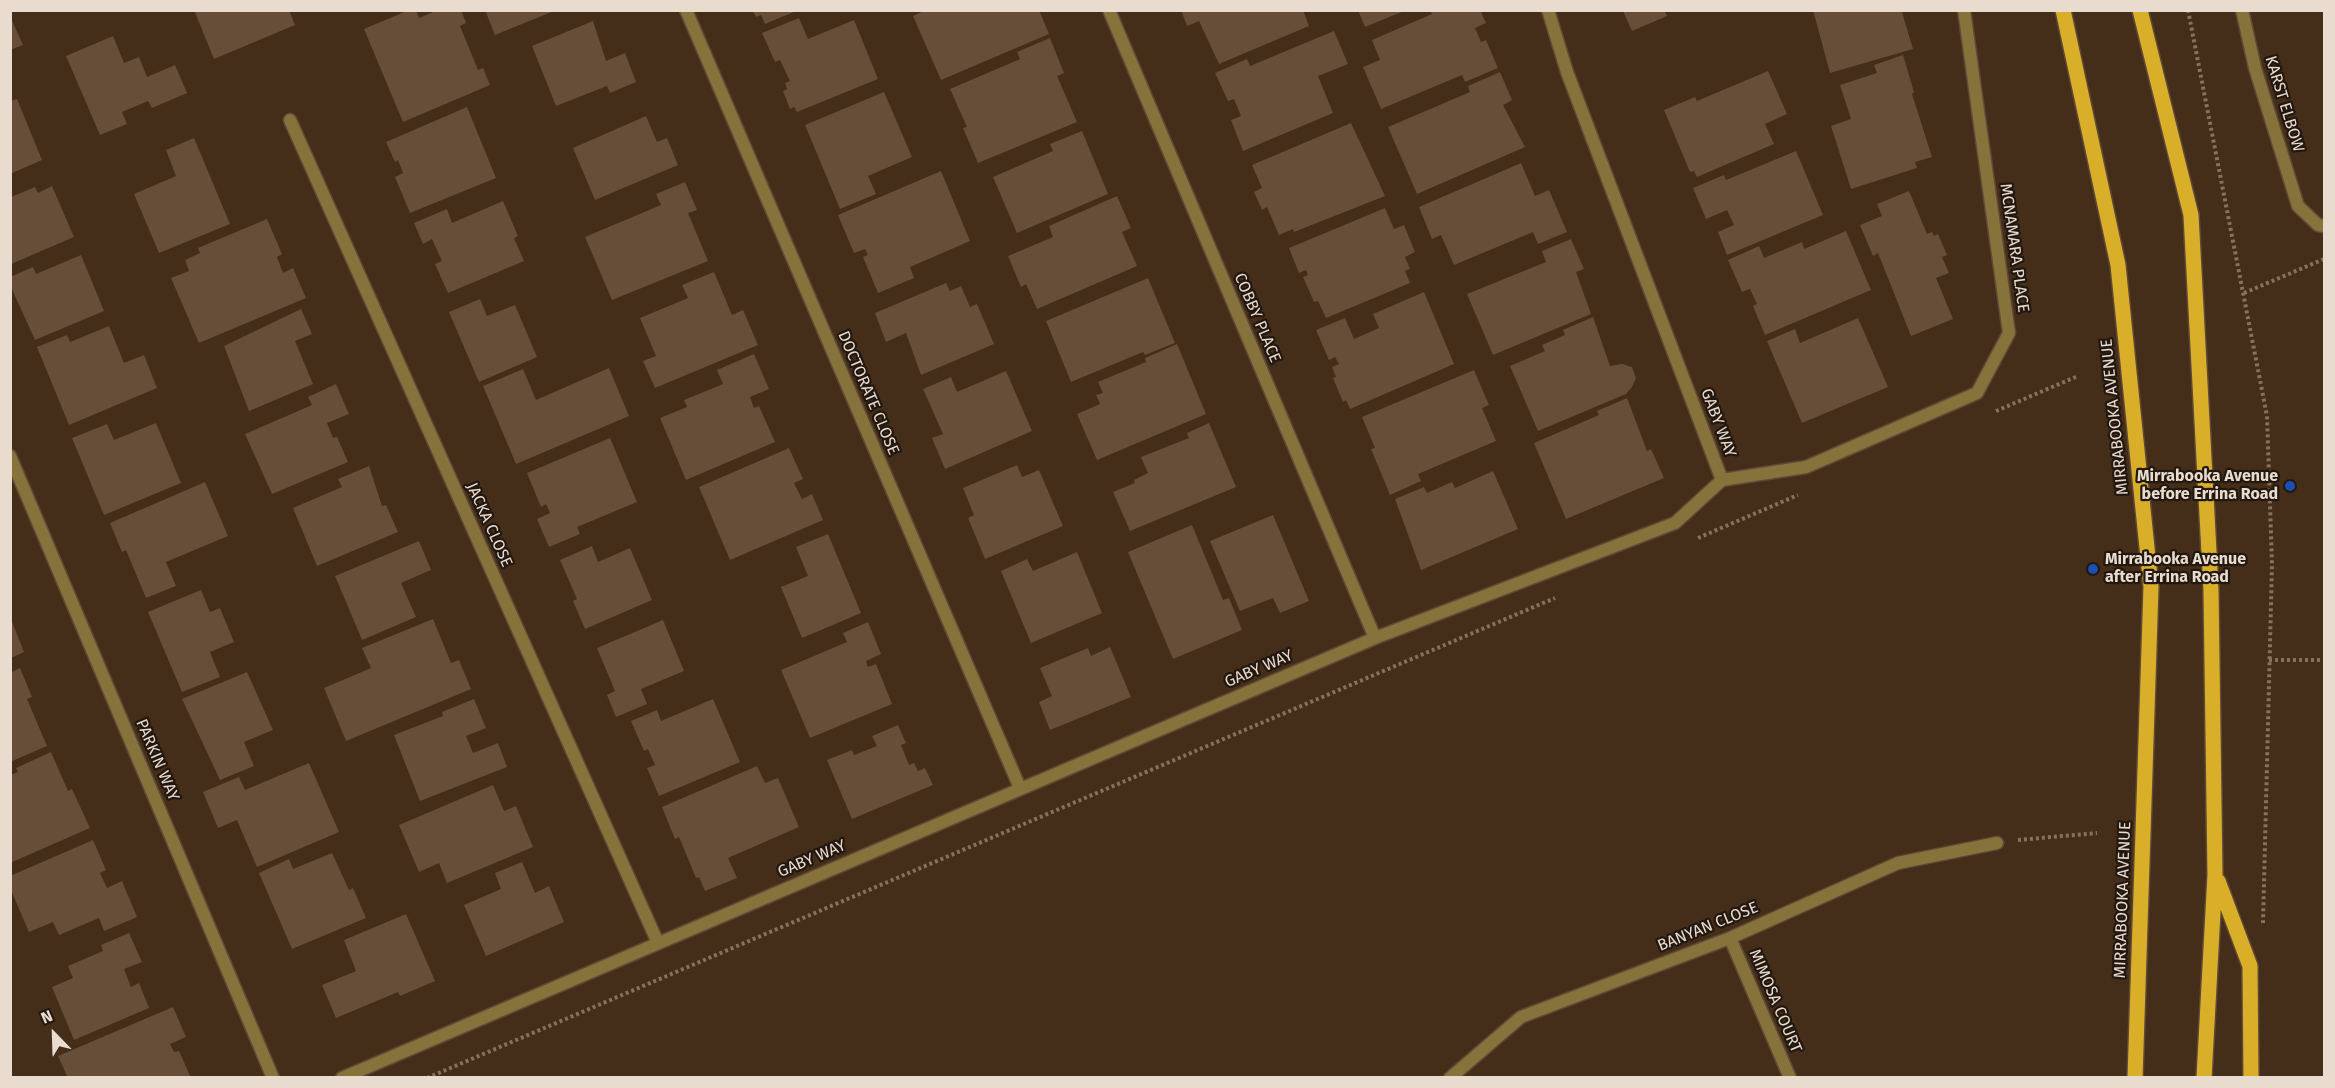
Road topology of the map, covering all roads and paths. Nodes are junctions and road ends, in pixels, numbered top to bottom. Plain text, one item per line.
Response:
1 (686, 10) edge
2 (1108, 10) edge
3 (1548, 10) edge
4 (1964, 10) edge
5 (2063, 10) edge
6 (2140, 10) edge
7 (2187, 10) edge
8 (2242, 10) edge
9 (290, 120) dead end
10 (2325, 226) edge
11 (2325, 259) edge
12 (2244, 293) junction
13 (2078, 376) dead end
14 (1990, 413) dead end
15 (10, 456) edge
16 (1722, 480) junction
17 (1803, 493) dead end
18 (1693, 540) dead end
19 (1561, 596) dead end
20 (1375, 638) junction
21 (2269, 660) junction
22 (2325, 660) edge
23 (1020, 788) junction
24 (2097, 833) dead end
25 (1997, 843) joint
26 (2216, 875) junction
27 (2263, 928) dead end
28 (1730, 938) junction
29 (658, 943) junction
30 (273, 1077) edge
31 (342, 1077) edge
32 (427, 1077) edge
33 (1450, 1077) edge
34 (1790, 1077) edge
35 (2135, 1077) edge
36 (2204, 1077) edge
37 (2251, 1077) edge

1 - 23 street, DOCTORATE CLOSE
2 - 20 street, COBBY PLACE
3 - 16 street, GABY WAY
4 - 16 street, MCNAMARA PLACE
5 - 35 main road, MIRRABOOKA AVENUE
6 - 26 main road
7 - 12 path
8 - 10 street, KARST ELBOW
9 - 29 street, JACKA CLOSE
11 - 12 path
12 - 21 path
13 - 14 path
15 - 30 street, PARKIN WAY
16 - 20 street, GABY WAY
17 - 18 path
19 - 32 path
20 - 23 street, GABY WAY
21 - 22 path
21 - 27 path
23 - 29 street, GABY WAY
24 - 25 path
25 - 28 street, BANYAN CLOSE
26 - 36 main road
26 - 37 main road
28 - 33 street, BANYAN CLOSE
28 - 34 street, MIMOSA COURT
29 - 31 street, GABY WAY

